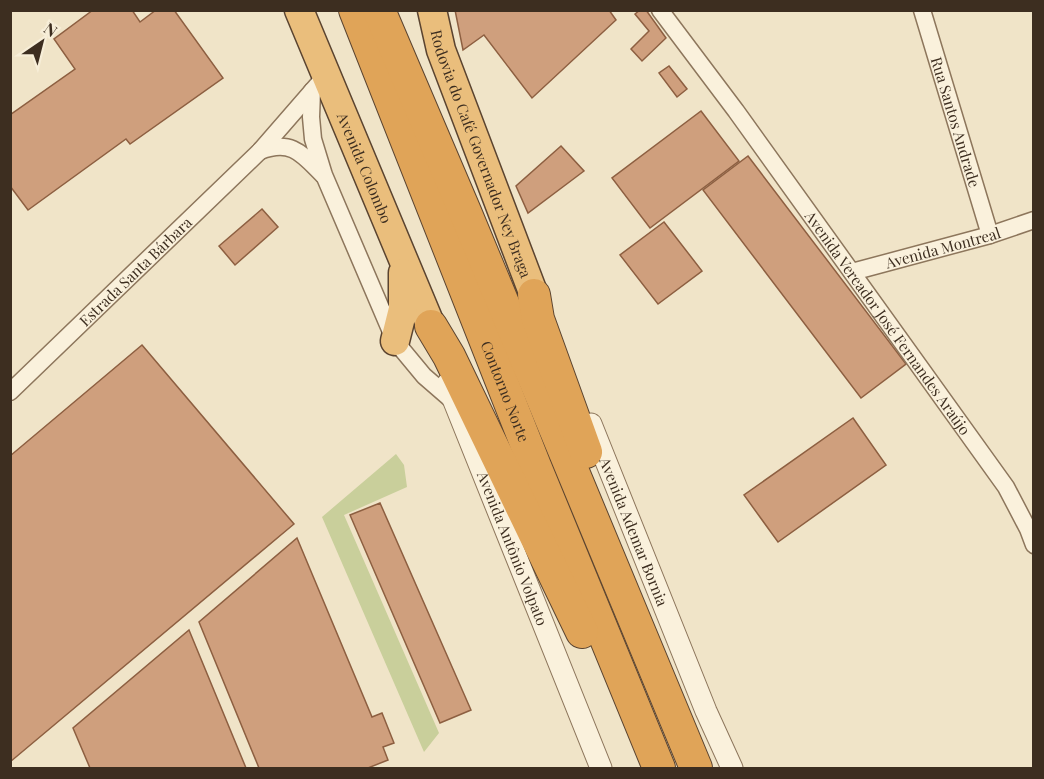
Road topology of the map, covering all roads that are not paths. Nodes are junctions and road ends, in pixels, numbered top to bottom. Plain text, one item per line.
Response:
1 (299, 10) edge
2 (355, 10) edge
3 (379, 10) edge
4 (432, 10) edge
5 (660, 10) edge
6 (922, 10) edge
7 (319, 82) junction
8 (260, 151) junction
9 (324, 175) junction
10 (1034, 220) edge
11 (990, 235) junction
12 (401, 252) junction
13 (852, 272) junction
14 (534, 295) junction
15 (431, 326) junction
16 (395, 341) junction
17 (10, 392) edge
18 (454, 403) junction
19 (1034, 545) edge
20 (680, 731) junction
21 (601, 768) edge
22 (647, 768) edge
23 (659, 768) edge
24 (696, 768) edge
25 (732, 768) edge

1 - 7 highway, Avenida Colombo
2 - 23 highway, Contorno Norte
3 - 20 highway, Contorno Norte
4 - 14 highway, Rodovia do Café Governador Ney Braga
5 - 13 street, Avenida Vereador José Fernandes Araújo
6 - 11 street, Rua Santos Andrade
7 - 8 street, Estrada Santa Bárbara
7 - 9 street
7 - 12 highway, Avenida Colombo
8 - 9 street
8 - 17 street, Estrada Santa Bárbara
9 - 16 street
10 - 11 street, Avenida Montreal
11 - 13 street, Avenida Montreal
12 - 15 highway, Avenida Colombo
12 - 16 highway
13 - 19 street, Avenida Vereador José Fernandes Araújo
14 - 20 highway
14 - 25 street, Avenida Ademar Bornia
15 - 18 street, Avenida Antônio Volpato
15 - 22 highway
16 - 18 street
18 - 21 street, Avenida Antônio Volpato
20 - 24 highway

